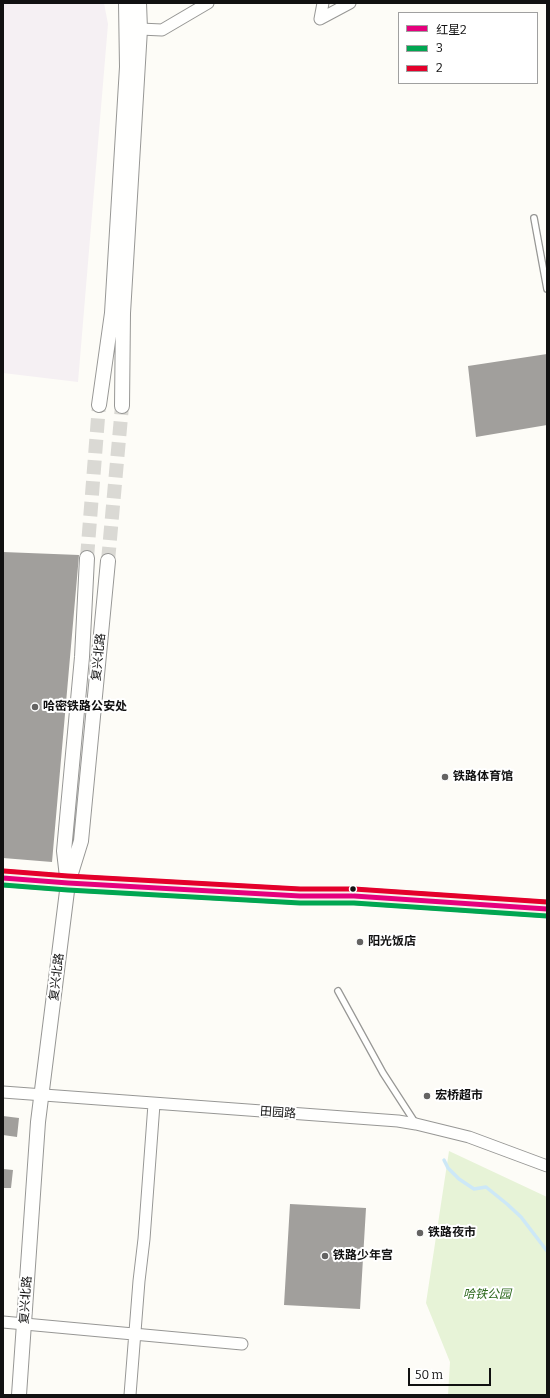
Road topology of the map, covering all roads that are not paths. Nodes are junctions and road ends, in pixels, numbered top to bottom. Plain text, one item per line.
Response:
1 (126, 3) edge
2 (139, 3) edge
3 (208, 3) edge
4 (323, 3) edge
5 (350, 3) edge
6 (140, 29) junction
7 (534, 218) dead end
8 (547, 289) edge
9 (99, 405) tunnel mouth
10 (122, 406) tunnel mouth
11 (87, 558) tunnel mouth
12 (108, 562) tunnel mouth
13 (3, 878) edge
14 (68, 883) junction
15 (547, 909) edge
16 (338, 991) dead end
17 (3, 1092) edge
18 (42, 1096) junction
19 (154, 1104) junction
20 (416, 1124) junction
21 (547, 1166) edge
22 (3, 1322) edge
23 (24, 1324) junction
24 (134, 1334) junction
25 (242, 1344) dead end
26 (20, 1395) edge
27 (130, 1395) edge

1 - 9 street
2 - 6 street
3 - 6 street
4 - 5 street
6 - 10 street
7 - 8 lane
11 - 14 street
12 - 14 street, 复兴北路
13 - 14 main road
14 - 15 main road
14 - 18 street, 复兴北路
16 - 20 lane
17 - 18 street, 田园路
18 - 19 street, 田园路
18 - 23 street, 复兴北路
19 - 20 street, 田园路
19 - 24 street
20 - 21 street, 田园路
22 - 23 street
23 - 24 street
23 - 26 street, 复兴北路
24 - 25 street
24 - 27 street

